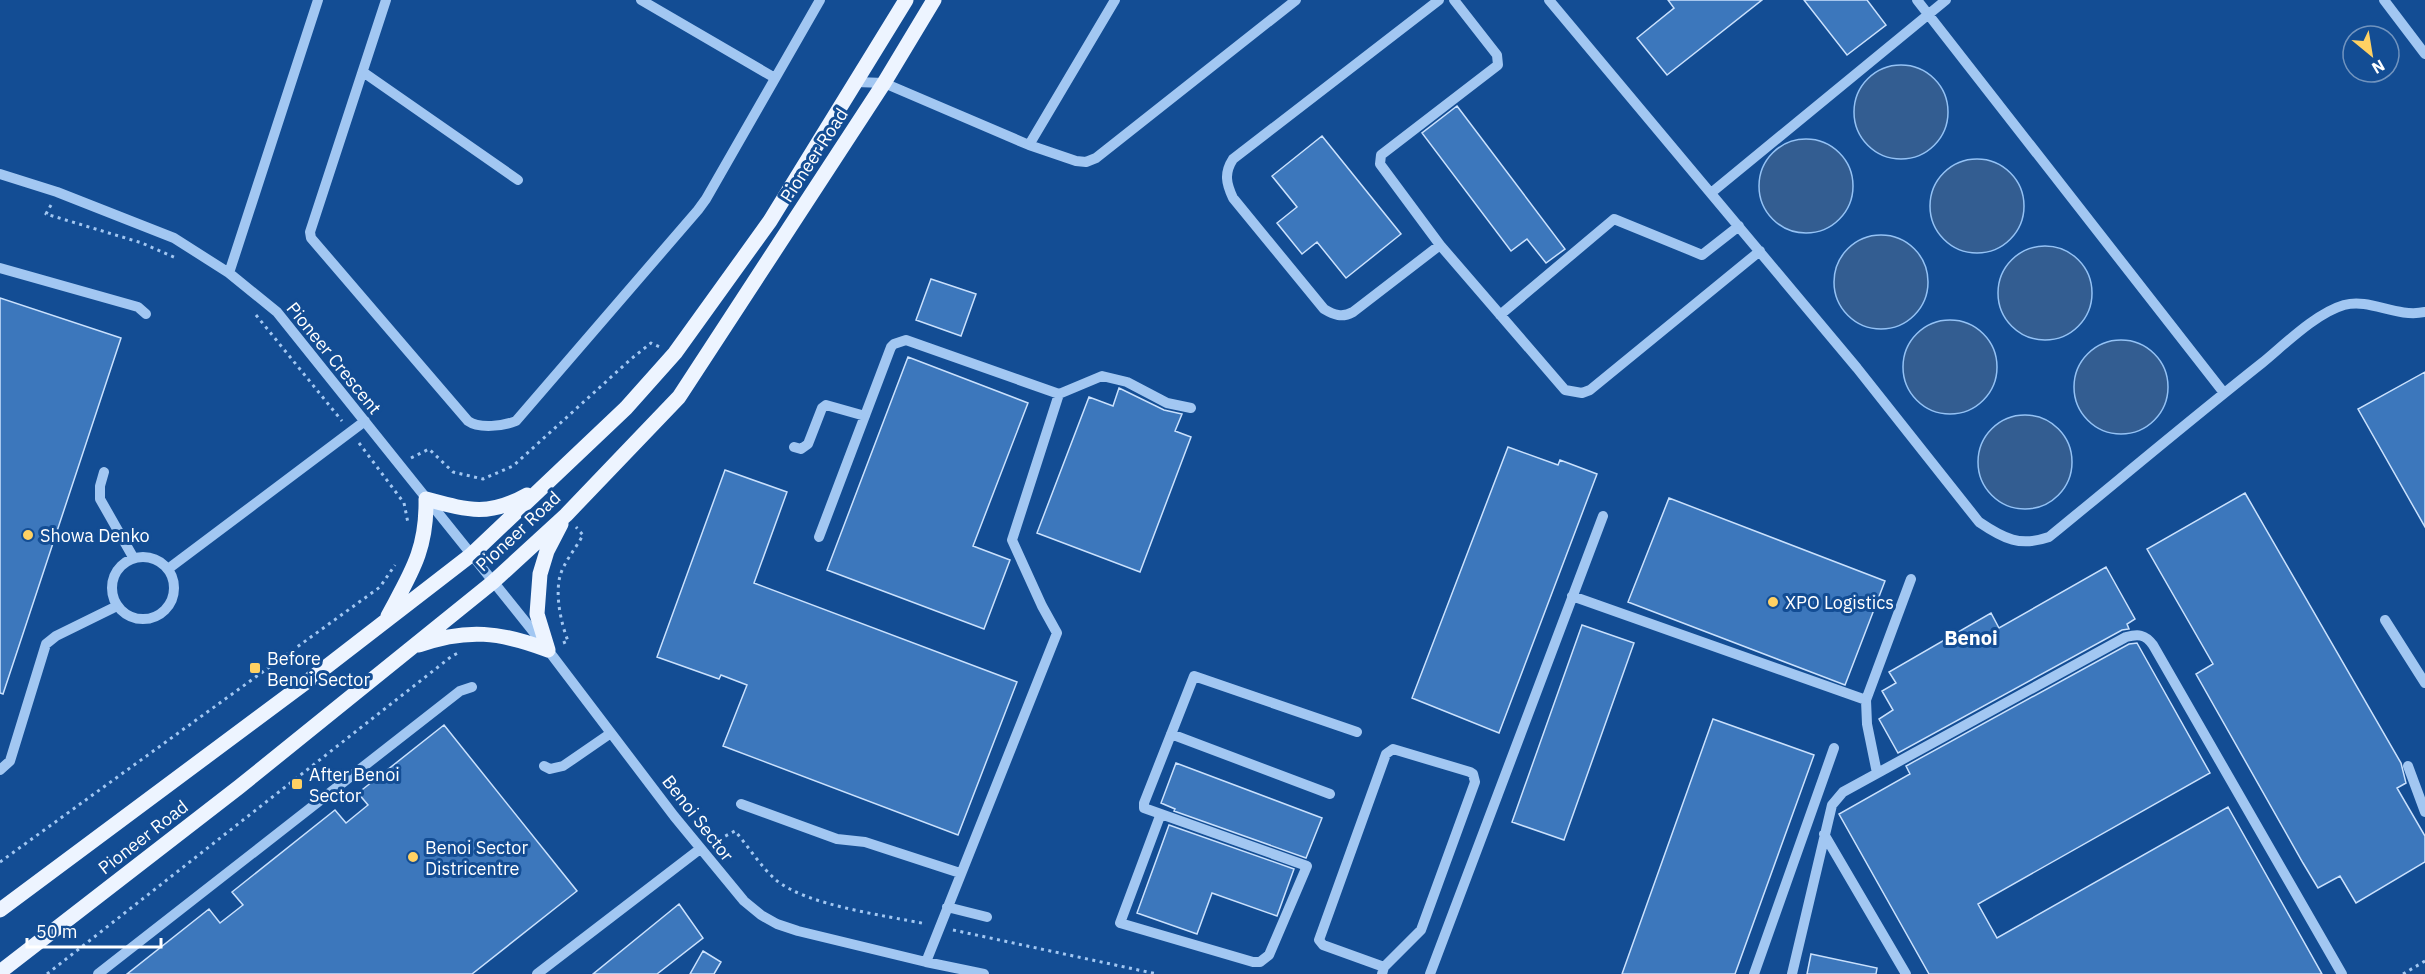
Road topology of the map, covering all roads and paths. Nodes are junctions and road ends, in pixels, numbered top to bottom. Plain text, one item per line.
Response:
1 (318, 0) edge
2 (386, 0) edge
3 (641, 0) edge
4 (820, 0) edge
5 (906, 0) edge
6 (934, 0) edge
7 (1115, 0) edge
8 (1125, 0) edge
9 (1296, 0) edge
10 (1439, 0) edge
11 (1454, 0) edge
12 (1917, 0) edge
13 (1946, 0) edge
14 (2384, 0) edge
15 (1556, 2) edge
16 (1107, 14) junction
17 (1928, 14) junction
18 (2425, 54) edge
19 (363, 72) junction
20 (775, 78) junction
21 (856, 82) junction
22 (884, 83) junction
23 (1029, 145) junction
24 (0, 174) edge
25 (518, 180) dead end
26 (57, 192) junction
27 (1711, 193) junction
28 (1739, 226) junction
29 (1440, 245) junction
30 (1760, 251) junction
31 (179, 259) dead end
32 (0, 268) edge
33 (229, 273) junction
34 (249, 309) dead end
35 (2425, 312) edge
36 (146, 314) dead end
37 (1500, 315) junction
38 (675, 353) junction
39 (2224, 393) junction
40 (1059, 394) junction
41 (1191, 408) dead end
42 (865, 416) junction
43 (365, 421) junction
44 (350, 432) junction
45 (794, 447) dead end
46 (399, 465) junction
47 (104, 472) dead end
48 (555, 475) junction
49 (426, 499) junction
50 (566, 515) junction
51 (1603, 516) dead end
52 (409, 532) dead end
53 (819, 537) dead end
54 (471, 555) junction
55 (133, 557) junction
56 (400, 558) dead end
57 (168, 569) junction
58 (1911, 579) dead end
59 (492, 582) junction
60 (1572, 596) junction
61 (117, 606) junction
62 (2385, 620) dead end
63 (385, 622) junction
64 (408, 648) junction
65 (470, 648) dead end
66 (548, 650) junction
67 (2425, 683) edge
68 (472, 687) dead end
69 (1866, 700) junction
70 (1357, 732) dead end
71 (611, 733) junction
72 (1171, 734) junction
73 (1834, 748) dead end
74 (544, 765) dead end
75 (2408, 766) dead end
76 (0, 770) edge
77 (1876, 773) junction
78 (1330, 795) dead end
79 (741, 804) dead end
80 (2425, 812) edge
81 (1160, 816) junction
82 (1824, 834) junction
83 (700, 849) junction
84 (0, 862) edge
85 (960, 873) junction
86 (947, 907) junction
87 (0, 910) edge
88 (987, 917) dead end
89 (939, 927) junction
90 (2425, 961) edge
91 (926, 962) junction
92 (1383, 971) edge
93 (0, 972) edge
94 (47, 974) edge
95 (98, 974) edge
96 (537, 974) edge
97 (984, 974) edge
98 (1157, 974) edge
99 (1430, 974) edge
100 (1754, 974) edge
101 (1792, 974) edge
102 (1906, 974) edge
103 (2342, 974) edge
104 (2403, 974) edge

1 - 33 street
2 - 19 street
3 - 20 street
4 - 20 street
5 - 21 main road, Pioneer Road
6 - 22 main road, Pioneer Road
7 - 16 street
8 - 16 street
9 - 23 street
10 - 29 street
11 - 29 street
12 - 17 street
13 - 17 street
14 - 18 street
15 - 27 street
16 - 23 street
17 - 27 street
17 - 39 street
19 - 20 street
19 - 25 street
21 - 22 street
21 - 38 main road, Pioneer Road
22 - 23 street
22 - 50 main road, Pioneer Road
24 - 26 street, Pioneer Crescent
26 - 31 path
26 - 33 street, Pioneer Crescent
27 - 28 street
28 - 30 street
28 - 37 street
29 - 37 street
30 - 37 street
30 - 39 street
32 - 36 street
33 - 43 street, Pioneer Crescent
34 - 44 path
35 - 39 street
38 - 46 path
38 - 48 main road, Pioneer Road
40 - 41 street
40 - 42 street
40 - 85 street
42 - 45 street
42 - 53 street
43 - 44 street
43 - 46 street, Pioneer Crescent
44 - 52 path
44 - 57 street
46 - 49 street, Pioneer Crescent
47 - 55 street
48 - 49 main road
48 - 54 main road, Pioneer Road
49 - 54 street, Pioneer Crescent
49 - 63 main road
50 - 59 main road, Pioneer Road
50 - 66 main road
50 - 66 path
51 - 60 street
54 - 59 street, Benoi Sector
54 - 63 main road, Pioneer Road
55 - 57 street
55 - 61 street
56 - 84 path
57 - 61 street
58 - 69 street
59 - 64 main road, Pioneer Road
59 - 66 street, Benoi Sector
60 - 69 street
60 - 99 street
61 - 76 street
62 - 67 street
63 - 87 main road, Pioneer Road
64 - 66 main road
64 - 93 main road, Pioneer Road
65 - 94 path
66 - 71 street, Benoi Sector
68 - 95 street
69 - 77 street
70 - 72 street
71 - 74 street
71 - 83 street, Benoi Sector
72 - 78 street
72 - 81 street
73 - 100 street
75 - 80 street
77 - 82 street
77 - 103 street
79 - 85 street
81 - 81 street
82 - 101 street
82 - 102 street
83 - 89 path
83 - 91 street, Benoi Sector
83 - 96 street
85 - 86 street
86 - 88 street
86 - 89 street
89 - 91 street
89 - 98 path
90 - 104 path
91 - 97 street, Benoi Sector
92 - 92 street

